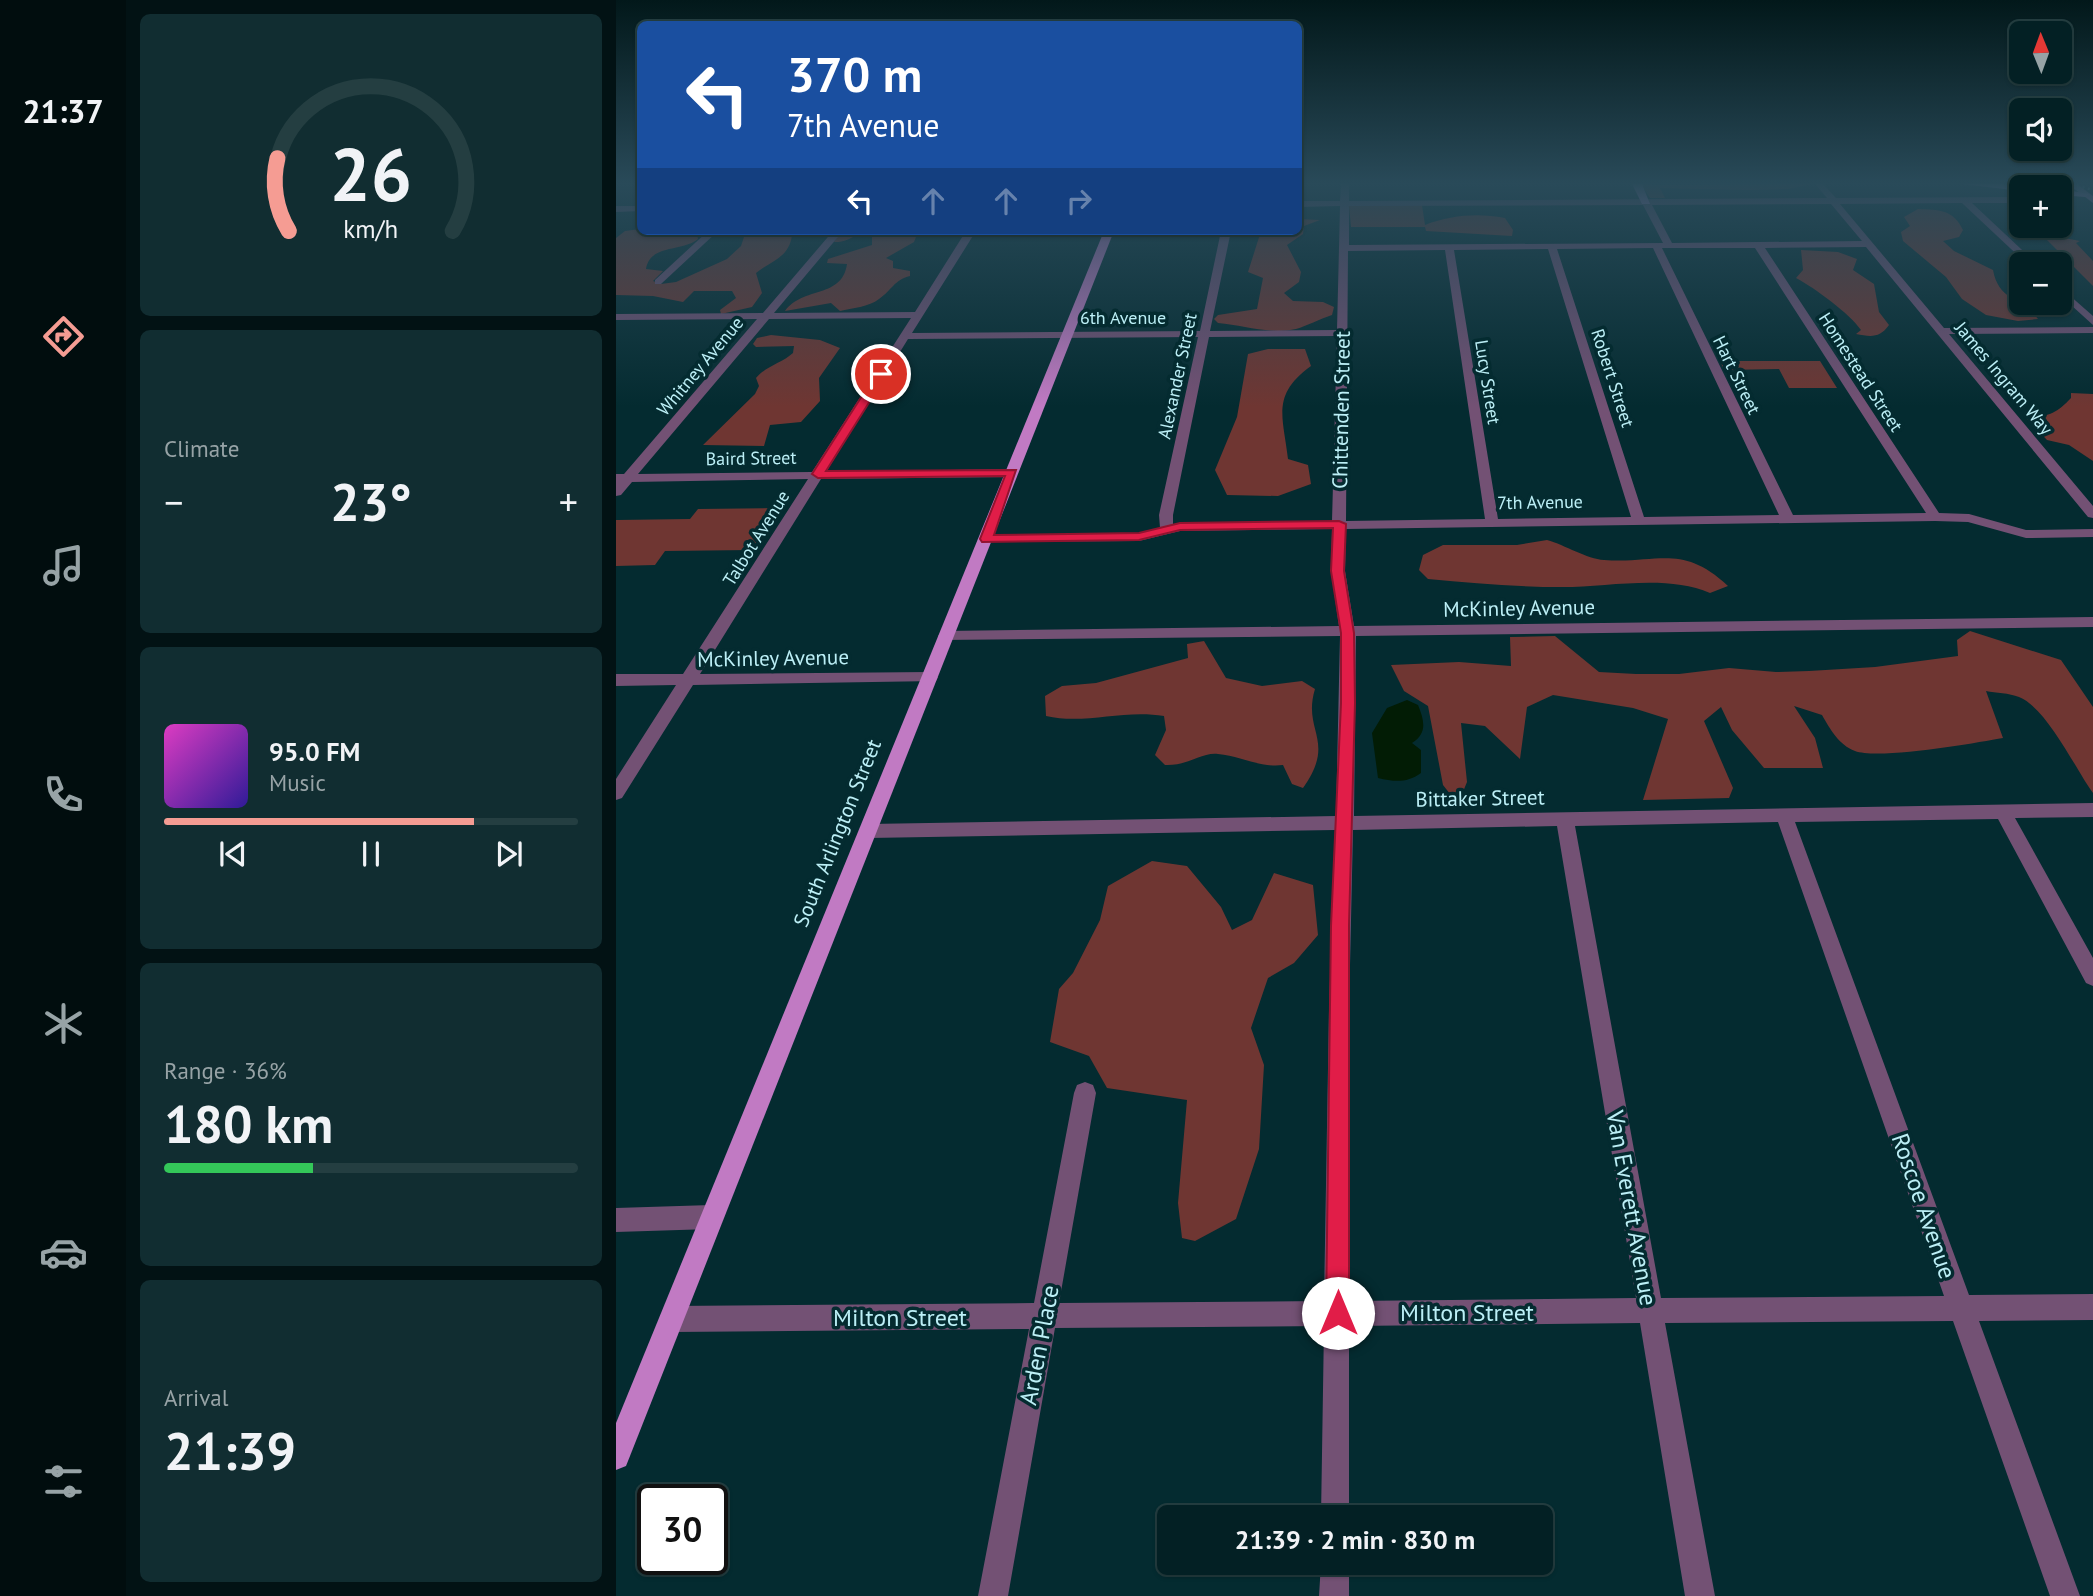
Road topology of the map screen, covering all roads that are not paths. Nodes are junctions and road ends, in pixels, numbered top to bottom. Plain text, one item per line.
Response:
1 (683, 258) edge
2 (815, 258) edge
3 (953, 258) edge
4 (1098, 258) edge
5 (1220, 258) edge
6 (1345, 258) edge
7 (1451, 258) edge
8 (1556, 258) edge
9 (1662, 258) edge
10 (1767, 258) edge
11 (1881, 258) edge
12 (658, 282) dead end
13 (2072, 302) edge
14 (917, 315) junction
15 (766, 316) junction
16 (618, 319) edge
17 (2093, 322) edge
18 (2093, 330) edge
19 (1942, 331) junction
20 (1341, 333) junction
21 (1205, 334) junction
22 (1066, 335) junction
23 (905, 336) junction
24 (1012, 473) junction
25 (818, 474) junction
26 (622, 478) edge
27 (616, 492) edge
28 (2093, 514) edge
29 (1935, 517) junction
30 (1788, 519) junction
31 (1639, 521) junction
32 (1492, 522) junction
33 (1339, 524) junction
34 (1167, 529) junction
35 (2093, 533) edge
36 (986, 539) junction
37 (2093, 622) edge
38 (1348, 633) junction
39 (946, 636) junction
40 (930, 677) junction
41 (616, 680) edge
42 (688, 680) junction
43 (616, 793) edge
44 (2093, 810) edge
45 (2003, 811) junction
46 (1784, 815) junction
47 (1565, 819) junction
48 (1343, 823) junction
49 (869, 831) junction
50 (2093, 976) edge
51 (1085, 1093) dead end
52 (711, 1217) junction
53 (616, 1220) edge
54 (2093, 1307) edge
55 (1961, 1308) junction
56 (1650, 1311) junction
57 (1338, 1313) junction
58 (1045, 1316) junction
59 (673, 1319) junction
60 (616, 1456) edge
61 (1335, 1505) edge
62 (1335, 1575) edge
63 (993, 1596) edge
64 (1334, 1596) edge
65 (1700, 1596) edge
66 (2065, 1596) edge

1 - 12 street
2 - 15 street, Whitney Avenue
3 - 14 street, Talbot Avenue
4 - 22 main road, South Arlington Street
5 - 21 street, Alexander Street
6 - 20 street, Chittenden Street
7 - 32 street, Lucy Street
8 - 31 street, Robert Street
9 - 30 street, Hart Street
10 - 29 street, Homestead Street
11 - 19 street, James Ingram Way
13 - 17 street
14 - 15 street
14 - 23 street, Talbot Avenue
15 - 16 street
15 - 26 street, Whitney Avenue
18 - 19 street
19 - 28 street, James Ingram Way
20 - 21 street, 6th Avenue
20 - 33 street, Chittenden Street
21 - 22 street, 6th Avenue
21 - 34 street, Alexander Street
22 - 23 street, 6th Avenue
22 - 24 main road, South Arlington Street
23 - 25 street, Talbot Avenue
24 - 25 street, Baird Street
24 - 36 main road, South Arlington Street
25 - 26 street, Baird Street
25 - 42 street, Talbot Avenue
26 - 27 street, Whitney Avenue
29 - 30 street, 7th Avenue
29 - 35 street, 7th Avenue
30 - 31 street, 7th Avenue
31 - 32 street, 7th Avenue
32 - 33 street, 7th Avenue
33 - 34 street, 7th Avenue
33 - 38 street, Chittenden Street
34 - 36 street, 7th Avenue
36 - 39 main road, South Arlington Street
37 - 38 street, McKinley Avenue
38 - 39 street, McKinley Avenue
38 - 48 street, Chittenden Street
39 - 40 main road, South Arlington Street
40 - 42 street, McKinley Avenue
40 - 49 main road, South Arlington Street
41 - 42 street, McKinley Avenue
42 - 43 street, Talbot Avenue
44 - 45 street, Bittaker Street
45 - 46 street, Bittaker Street
45 - 50 street
46 - 47 street, Bittaker Street
46 - 55 street, Roscoe Avenue
47 - 48 street, Bittaker Street
47 - 56 street, Van Everett Avenue
48 - 49 street, Bittaker Street
48 - 57 street, Chittenden Street
49 - 52 main road, South Arlington Street
51 - 58 street, Arden Place
52 - 53 street
52 - 59 main road, South Arlington Street
54 - 55 street, Milton Street
55 - 56 street, Milton Street
55 - 66 street, Roscoe Avenue
56 - 57 street, Milton Street
56 - 65 street, Van Everett Avenue
57 - 58 street, Milton Street
57 - 61 street, Chittenden Street
58 - 59 street, Milton Street
58 - 63 street, Arden Place
59 - 60 main road, South Arlington Street
62 - 64 street

